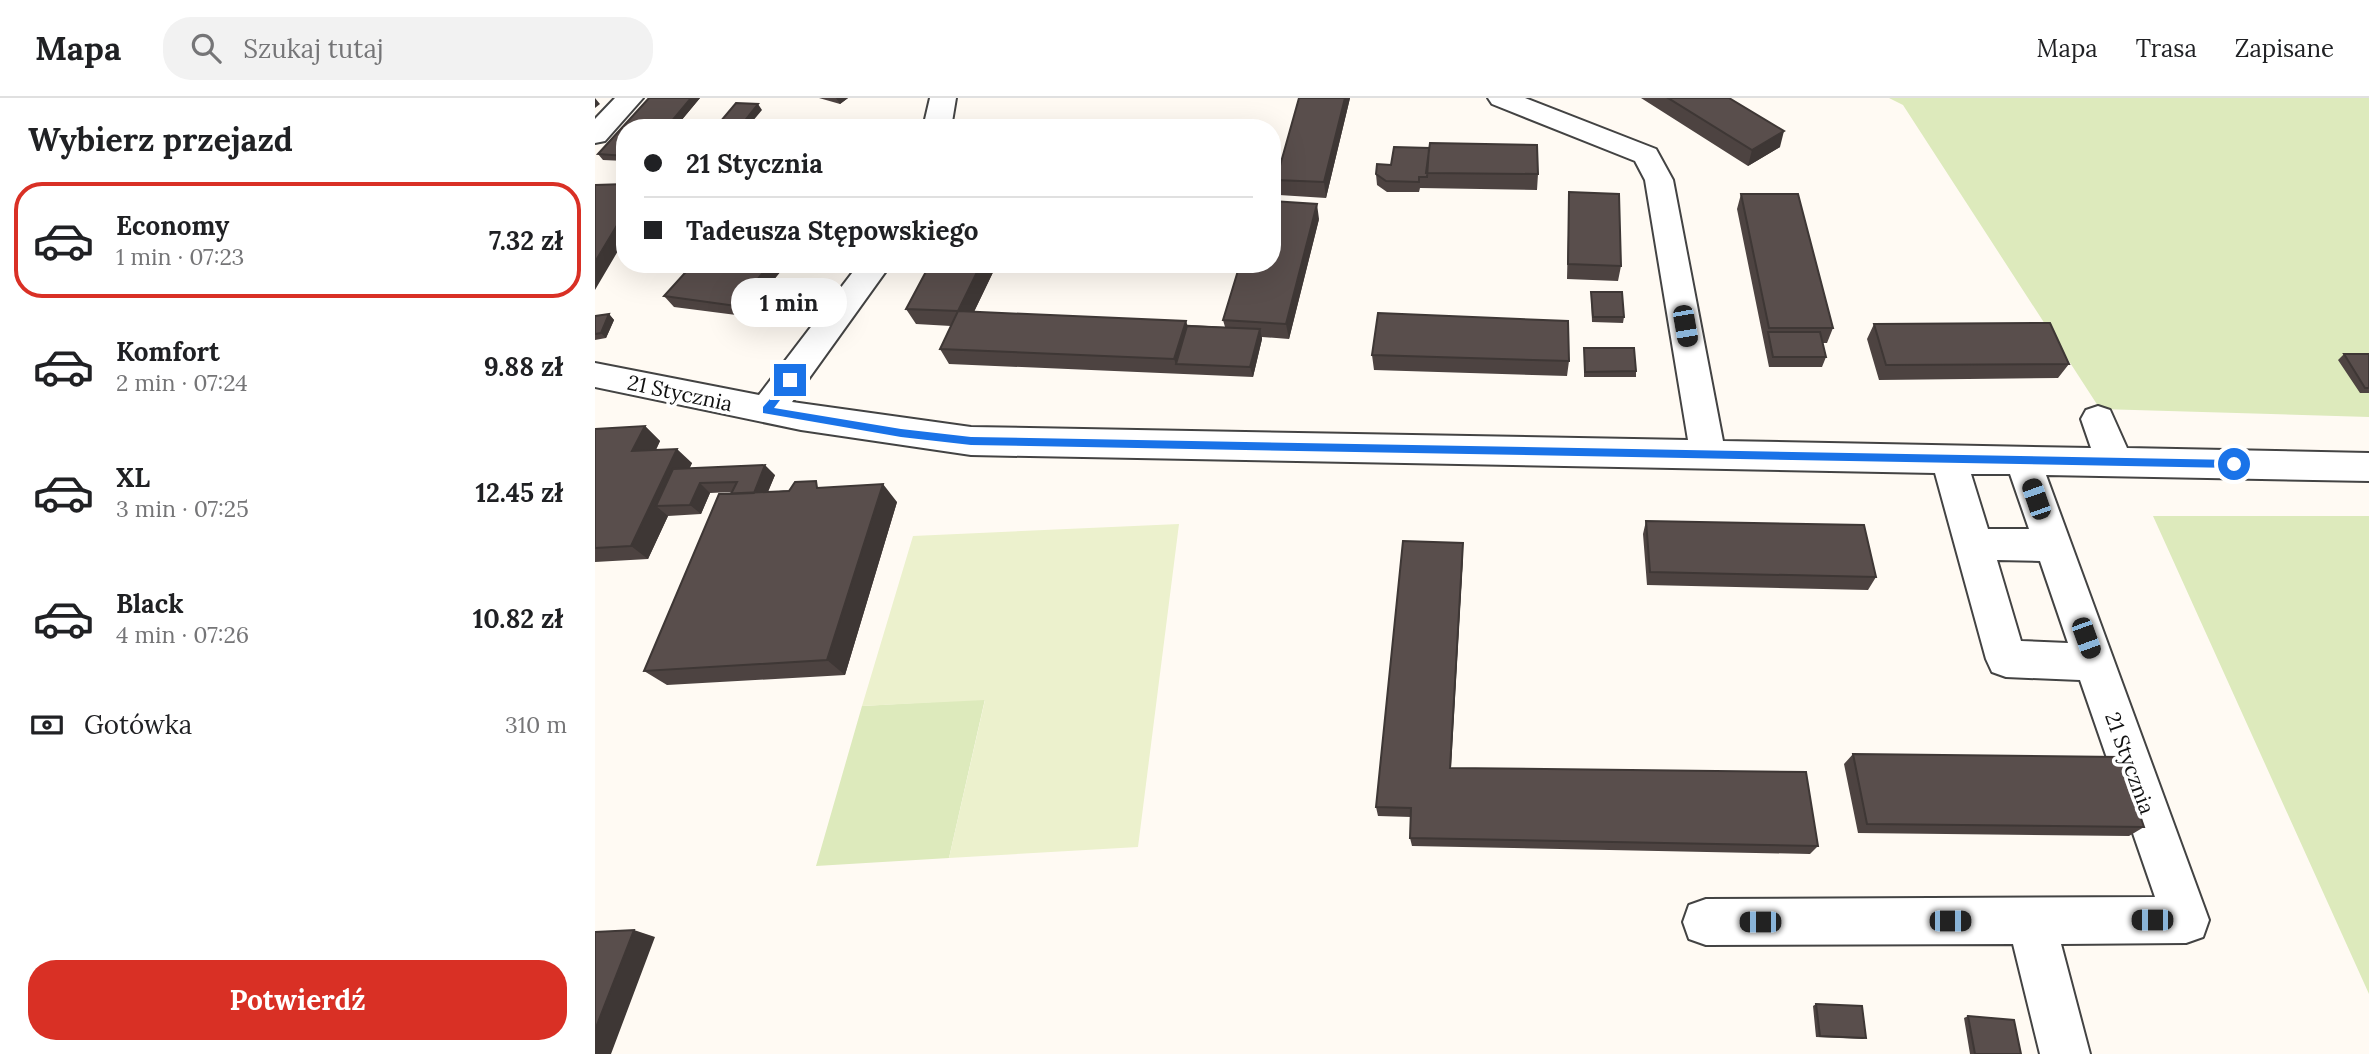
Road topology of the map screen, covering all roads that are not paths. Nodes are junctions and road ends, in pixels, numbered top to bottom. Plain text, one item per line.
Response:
1 (630, 98) edge
2 (943, 98) edge
3 (1501, 98) edge
4 (939, 119) edge
5 (595, 135) edge
6 (869, 273) edge
7 (595, 375) edge
8 (767, 410) junction
9 (2098, 419) dead end
10 (1708, 454) junction
11 (1949, 459) junction
12 (2023, 460) junction
13 (2114, 462) junction
14 (2369, 467) edge
15 (1974, 544) junction
16 (2052, 545) junction
17 (2095, 662) junction
18 (2031, 921) junction
19 (1706, 922) dead end
20 (2064, 1054) edge

1 - 5 street
2 - 4 street
3 - 10 street
6 - 8 street
7 - 8 street, 21 Stycznia
8 - 10 street, 21 Stycznia
9 - 13 street
10 - 11 street, 21 Stycznia
11 - 12 street, 21 Stycznia
11 - 15 street
12 - 13 street, 21 Stycznia
12 - 16 street, 21 Stycznia
13 - 14 street, 21 Stycznia
15 - 16 street
15 - 17 street
16 - 17 street, 21 Stycznia
17 - 18 street, 21 Stycznia
18 - 19 street, 21 Stycznia
18 - 20 street

